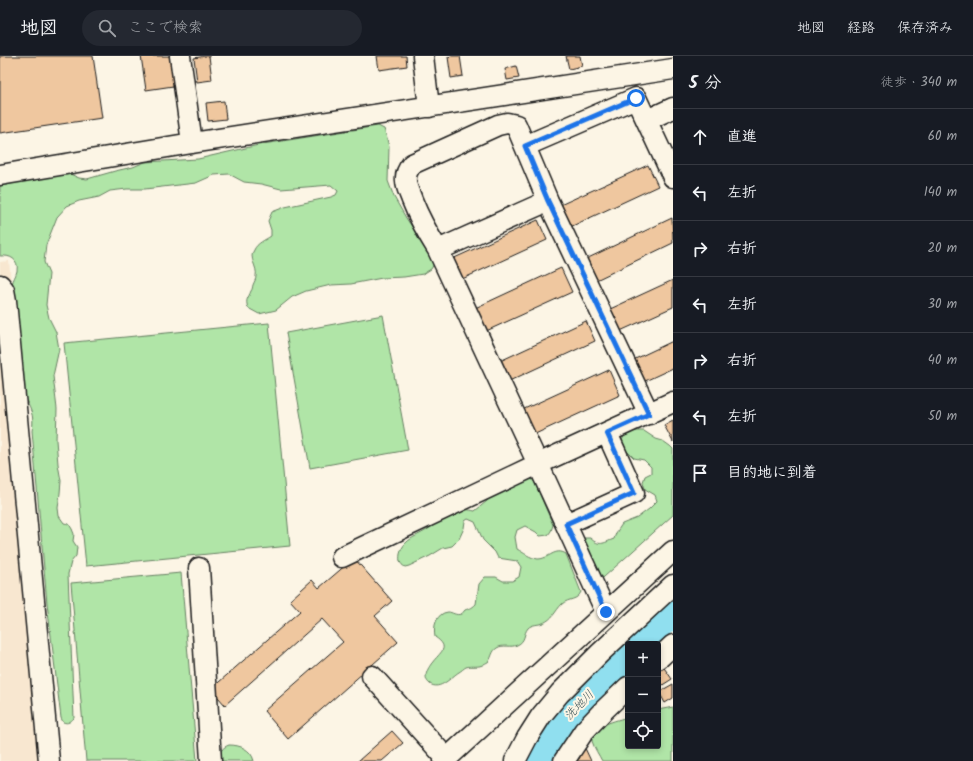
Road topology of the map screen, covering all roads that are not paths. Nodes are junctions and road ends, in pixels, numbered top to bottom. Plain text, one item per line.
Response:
1 (180, 56) edge
2 (423, 56) edge
3 (673, 69) edge
4 (429, 107) junction
5 (673, 108) edge
6 (646, 120) junction
7 (192, 143) junction
8 (666, 145) edge
9 (525, 146) junction
10 (0, 174) edge
11 (673, 177) edge
12 (548, 201) junction
13 (438, 250) junction
14 (0, 285) edge
15 (673, 402) edge
16 (649, 414) junction
17 (607, 433) junction
18 (538, 464) junction
19 (566, 524) junction
20 (673, 551) edge
21 (342, 557) dead end
22 (199, 568) dead end
23 (673, 585) edge
24 (606, 612) junction
25 (673, 645) edge
26 (661, 656) edge
27 (372, 676) dead end
28 (625, 690) edge
29 (446, 760) edge
30 (521, 760) edge
31 (49, 761) edge
32 (211, 761) edge
33 (564, 761) edge

1 - 7 street
2 - 4 street
3 - 4 street
4 - 7 street
5 - 6 street
6 - 8 street
6 - 9 street
7 - 10 street
8 - 11 street
9 - 12 street
9 - 13 street
12 - 13 street
12 - 16 street
13 - 18 street
14 - 31 street
15 - 16 street
16 - 17 street
17 - 18 street
17 - 19 street
18 - 19 street
18 - 21 street
19 - 24 street
20 - 24 street
22 - 32 street
23 - 30 street
24 - 29 street
25 - 26 street
27 - 29 street
28 - 33 street

